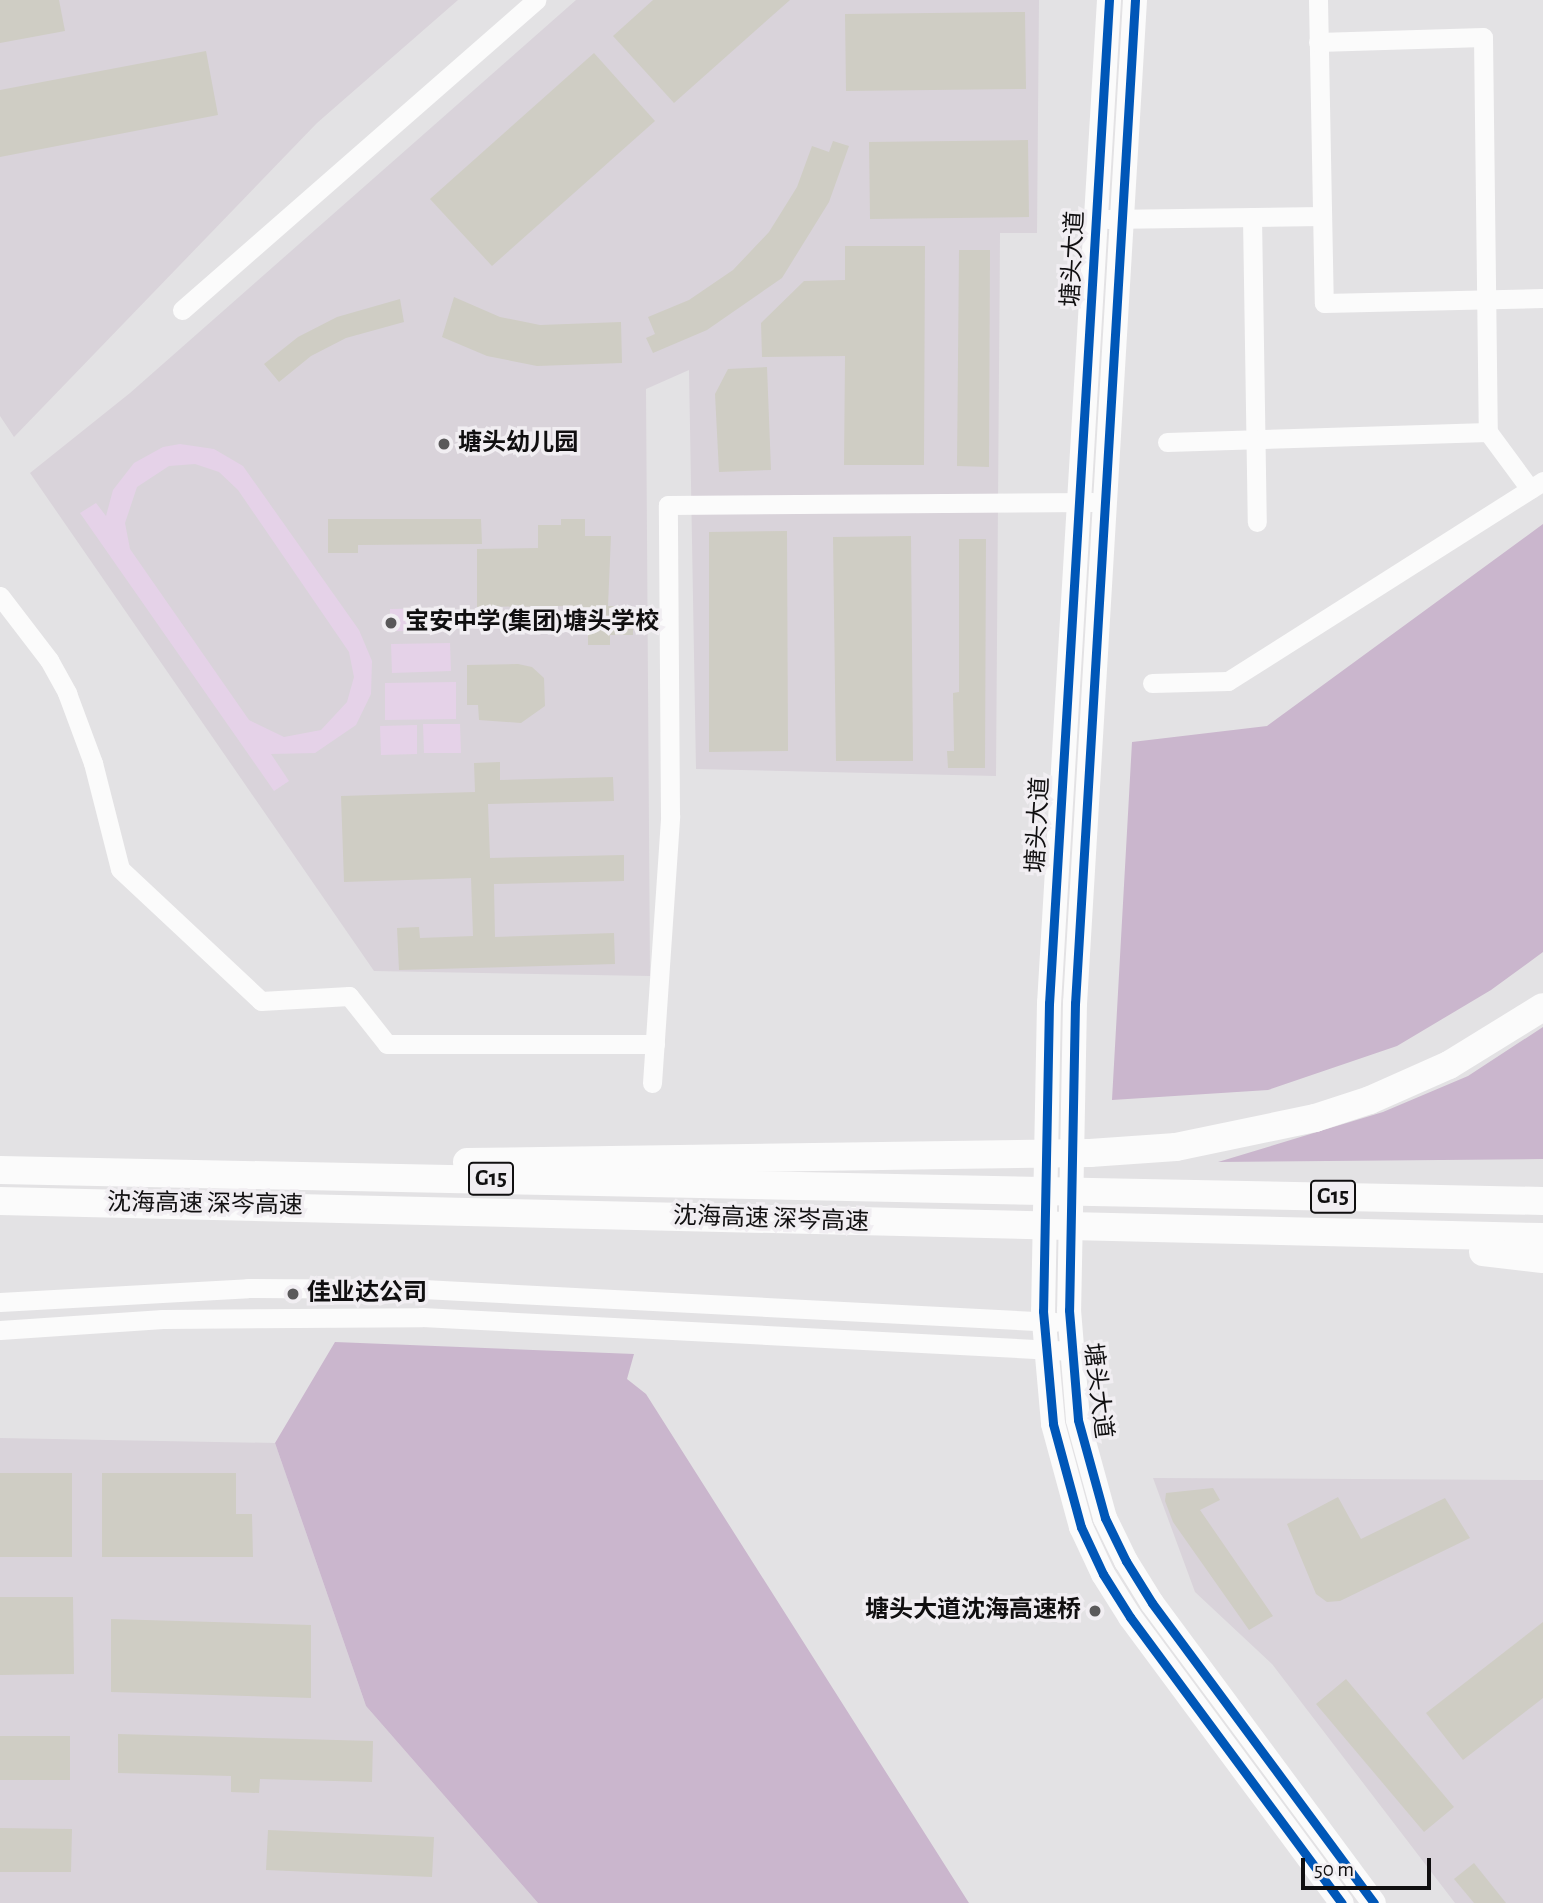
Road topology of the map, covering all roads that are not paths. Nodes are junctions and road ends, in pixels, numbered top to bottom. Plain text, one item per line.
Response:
1 (536, 0) edge
2 (1110, 0) edge
3 (1135, 0) edge
4 (1318, 0) edge
5 (1318, 42) junction
6 (1322, 216) junction
7 (1252, 217) junction
8 (1096, 219) junction
9 (1121, 219) junction
10 (1543, 298) edge
11 (1486, 299) junction
12 (182, 310) dead end
13 (1488, 432) junction
14 (1255, 439) junction
15 (1167, 442) dead end
16 (1537, 485) edge
17 (1079, 502) junction
18 (1104, 502) junction
19 (1257, 522) dead end
20 (0, 596) edge
21 (1152, 682) dead end
22 (1543, 1007) edge
23 (655, 1044) junction
24 (652, 1083) dead end
25 (0, 1170) edge
26 (243, 1174) junction
27 (1543, 1201) edge
28 (0, 1202) edge
29 (1542, 1248) edge
30 (0, 1302) edge
31 (1044, 1321) junction
32 (1070, 1322) junction
33 (0, 1330) edge
34 (1046, 1349) junction
35 (1072, 1351) junction
36 (1342, 1903) edge
37 (1374, 1903) edge

1 - 12 street
2 - 8 main road, 塘头大道
3 - 9 main road, 塘头大道
4 - 5 street
5 - 6 street
5 - 11 street
6 - 7 street
6 - 11 street
7 - 9 street
7 - 14 street
8 - 9 street
8 - 17 main road, 塘头大道
9 - 18 main road, 塘头大道
10 - 11 street
11 - 13 street
13 - 14 street
13 - 16 street
14 - 15 street
14 - 19 street
16 - 21 street
17 - 18 street
17 - 23 street
17 - 31 main road, 塘头大道
18 - 32 main road, 塘头大道
20 - 23 street
22 - 26 highway
23 - 24 street
25 - 26 highway, 沈海高速 深岑高速 / G15
26 - 27 highway, 沈海高速 深岑高速 / G15
28 - 29 highway, 沈海高速 深岑高速 / G15
30 - 31 street
31 - 32 street
31 - 34 main road, 塘头大道
32 - 35 main road, 塘头大道
33 - 34 street
34 - 35 street
34 - 36 main road, 塘头大道
35 - 37 main road, 塘头大道

